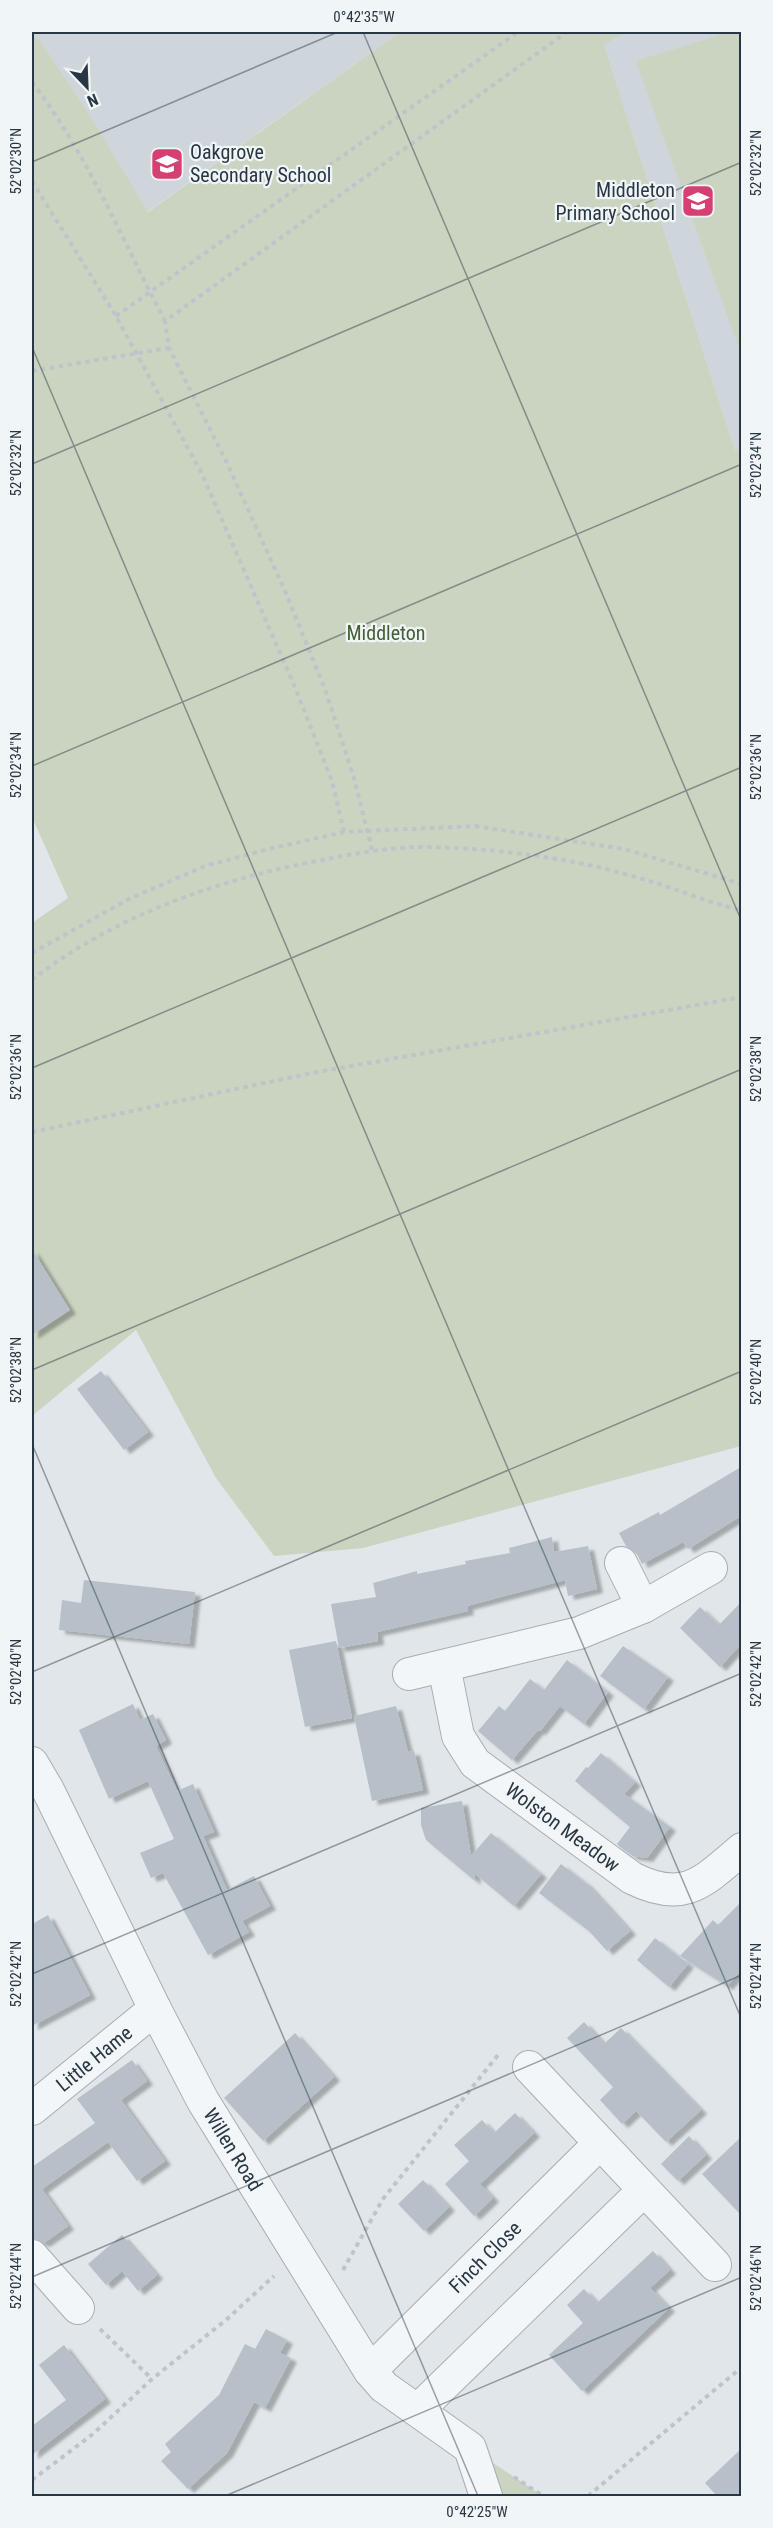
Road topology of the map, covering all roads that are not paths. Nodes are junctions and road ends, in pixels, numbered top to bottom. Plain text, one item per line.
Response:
1 (621, 1563) dead end
2 (711, 1568) dead end
3 (643, 1607) junction
4 (444, 1666) junction
5 (409, 1674) dead end
6 (32, 1763) edge
7 (741, 1849) edge
8 (155, 2009) junction
9 (529, 2067) road end
10 (32, 2109) edge
11 (600, 2143) junction
12 (644, 2190) junction
13 (32, 2256) edge
14 (715, 2265) dead end
15 (78, 2308) road end
16 (370, 2371) junction
17 (418, 2410) junction
18 (486, 2496) edge

1 - 3 street
2 - 3 street
3 - 4 street
4 - 5 street
4 - 7 street, Wolston Meadow
6 - 8 street, Willen Road
8 - 10 street, Little Hame
8 - 16 street, Willen Road
9 - 11 street
11 - 12 street
11 - 16 street, Finch Close
12 - 14 street
12 - 17 street
13 - 15 street
16 - 17 street, Willen Road
17 - 18 street, Willen Road

